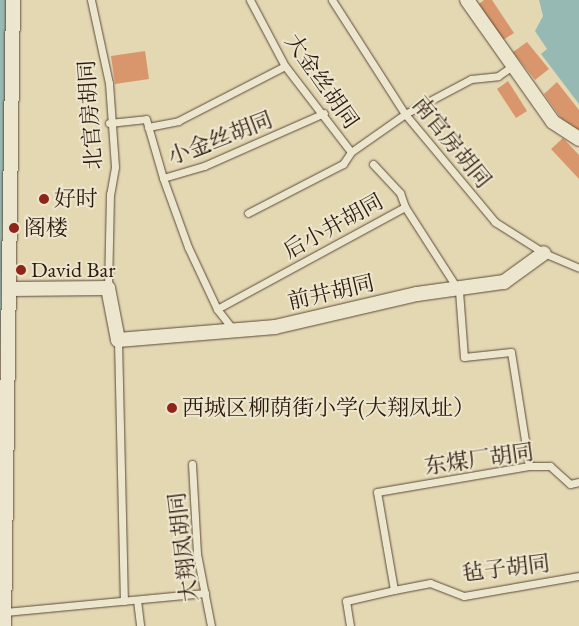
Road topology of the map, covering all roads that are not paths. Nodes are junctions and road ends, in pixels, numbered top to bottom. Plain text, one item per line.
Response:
1 (13, 0) edge
2 (91, 0) edge
3 (250, 0) edge
4 (332, 0) edge
5 (467, 0) edge
6 (285, 66) junction
7 (511, 67) junction
8 (324, 113) junction
9 (405, 114) junction
10 (109, 123) junction
11 (148, 127) junction
12 (579, 139) edge
13 (351, 152) junction
14 (373, 164) dead end
15 (163, 178) junction
16 (405, 207) junction
17 (248, 212) dead end
18 (544, 253) junction
19 (579, 268) edge
20 (108, 288) junction
21 (10, 289) junction
22 (459, 290) junction
23 (217, 310) junction
24 (231, 327) junction
25 (118, 340) junction
26 (192, 464) dead end
27 (529, 466) junction
28 (579, 482) edge
29 (579, 576) edge
30 (394, 590) junction
31 (205, 593) junction
32 (138, 600) junction
33 (124, 601) junction
34 (4, 619) edge
35 (140, 626) edge
36 (211, 626) edge
37 (350, 626) edge

1 - 21 street
2 - 10 lane, 北官房胡同
3 - 6 lane, 大金丝胡同
4 - 9 lane, 南官房胡同
5 - 7 street
6 - 8 lane, 大金丝胡同
6 - 11 lane
7 - 9 lane, 大金丝胡同
7 - 12 street
8 - 13 lane, 大金丝胡同
8 - 15 lane, 小金丝胡同
9 - 13 lane, 大金丝胡同
9 - 18 lane, 南官房胡同
10 - 11 lane, 小金丝胡同
10 - 20 lane, 北官房胡同
11 - 15 lane, 小金丝胡同
13 - 17 lane
14 - 16 lane
15 - 23 lane
16 - 22 lane, 后小井胡同
16 - 23 lane, 后小井胡同
18 - 19 lane, 南官房胡同
18 - 22 street, 前井胡同
20 - 21 street
20 - 25 street
21 - 34 street
22 - 24 street, 前井胡同
22 - 27 lane
23 - 24 lane
24 - 25 street, 前井胡同
25 - 33 lane
26 - 31 lane, 大翔凤胡同
27 - 28 lane, 东煤厂胡同
27 - 30 lane, 东煤厂胡同
29 - 30 lane, 毡子胡同
30 - 37 lane, 毡子胡同
31 - 32 lane
31 - 36 lane, 大翔凤胡同
32 - 33 lane
32 - 35 lane
33 - 34 lane

